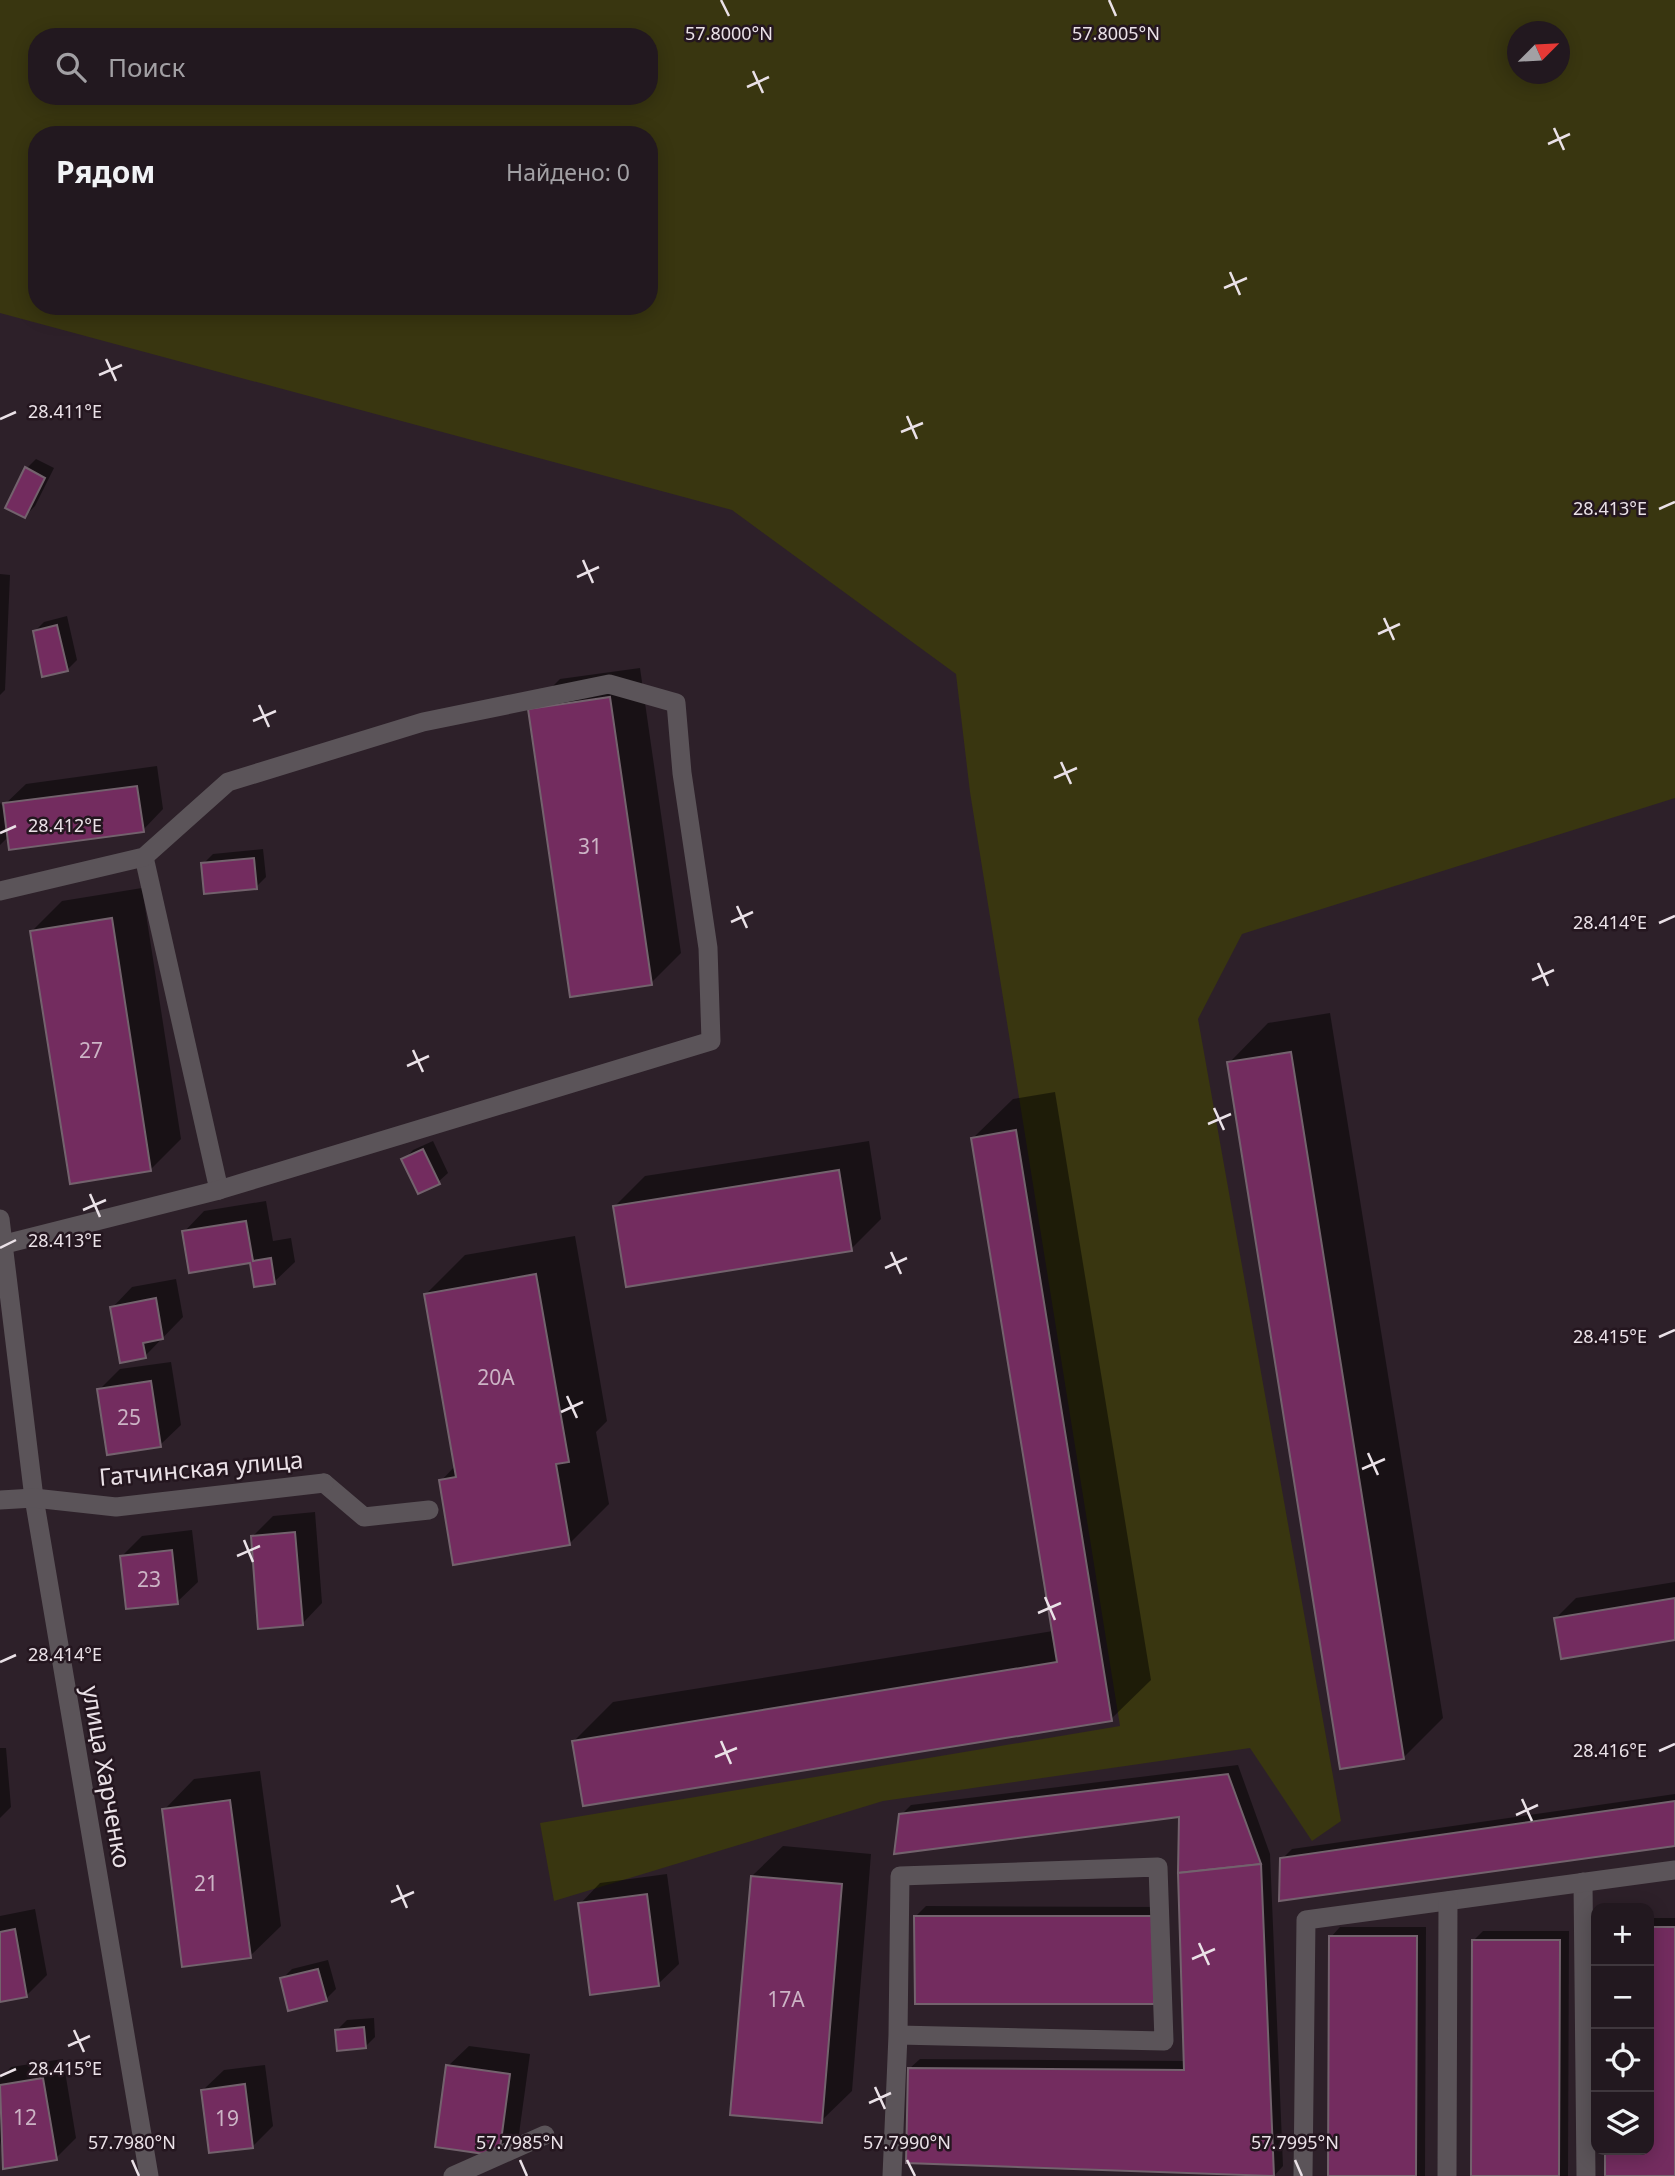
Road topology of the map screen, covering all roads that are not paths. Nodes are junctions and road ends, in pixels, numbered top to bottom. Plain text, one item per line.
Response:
1 (144, 857) junction
2 (0, 891) edge
3 (219, 1189) junction
4 (0, 1219) edge
5 (5, 1244) junction
6 (34, 1498) junction
7 (0, 1500) edge
8 (429, 1510) dead end
9 (1675, 1870) edge
10 (1583, 1882) junction
11 (1448, 1901) junction
12 (898, 2035) junction
13 (545, 2135) dead end
14 (149, 2176) edge
15 (453, 2176) edge
16 (892, 2176) edge
17 (1303, 2176) edge
18 (1447, 2176) edge
19 (1586, 2176) edge

1 - 2 street
1 - 3 street
1 - 3 street
3 - 5 street
4 - 5 street, улица Харченко
5 - 6 street, улица Харченко
6 - 7 street, Гатчинская улица
6 - 8 street, Гатчинская улица
6 - 14 street, улица Харченко
9 - 10 street
10 - 11 street
10 - 19 street
11 - 17 street
11 - 18 street
12 - 12 street
12 - 16 street
13 - 15 street

